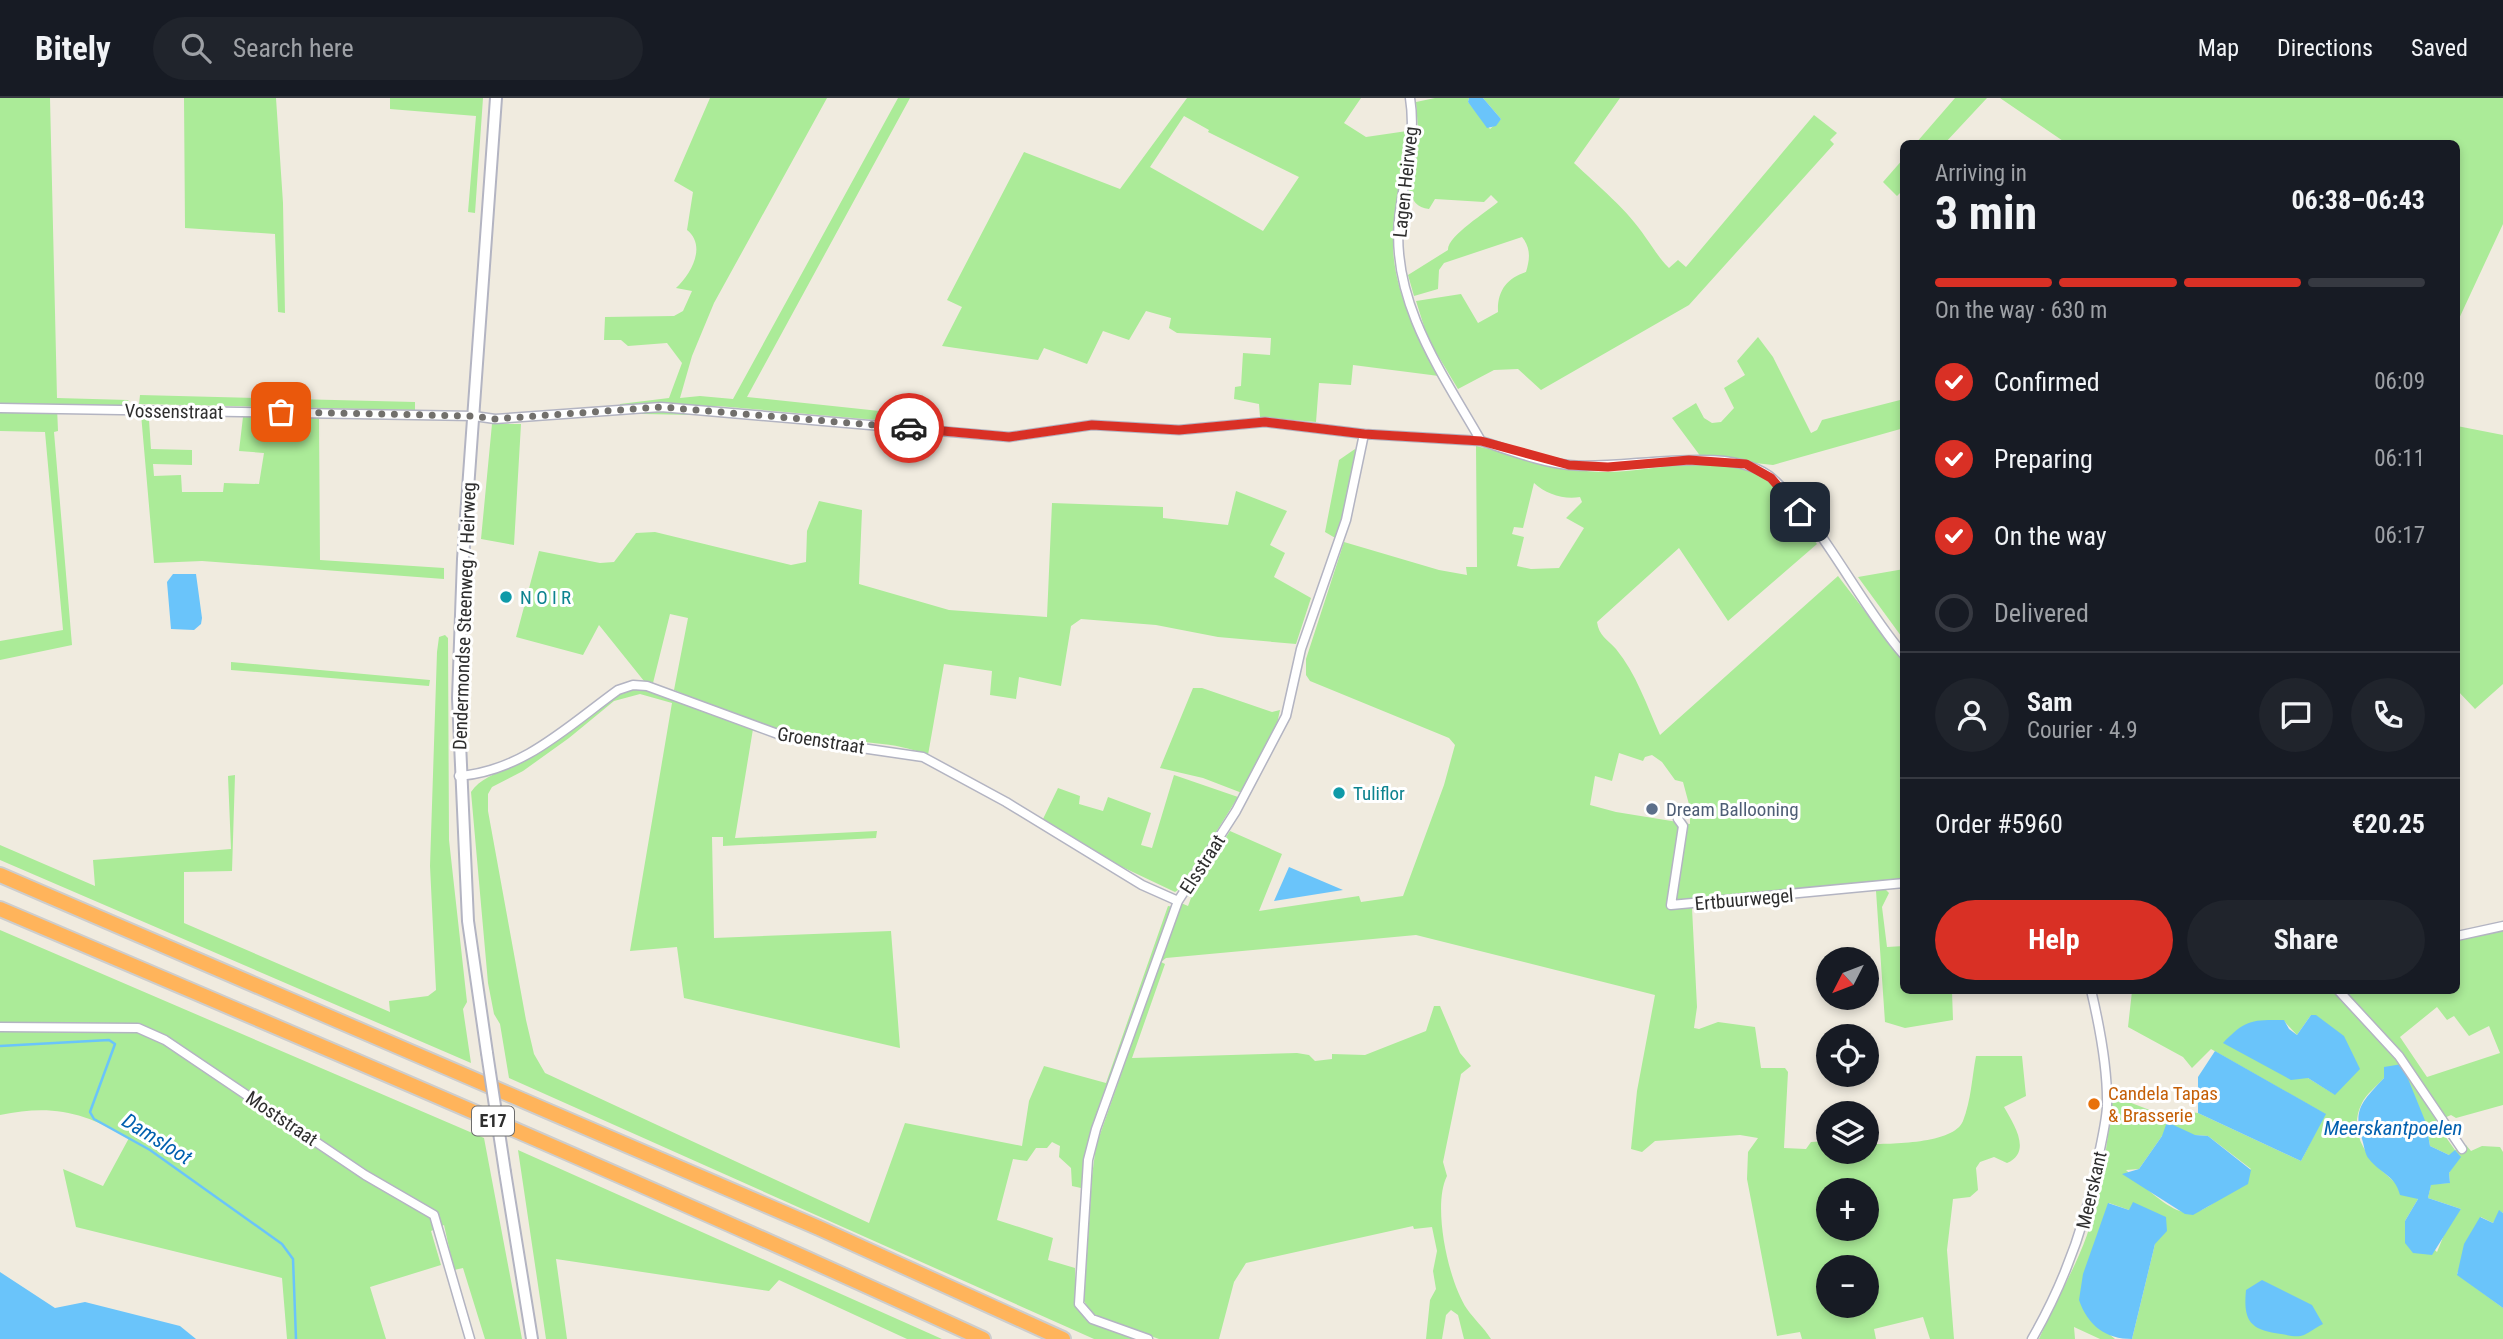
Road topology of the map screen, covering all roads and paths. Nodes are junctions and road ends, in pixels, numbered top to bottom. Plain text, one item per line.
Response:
1 (496, 98) edge
2 (1410, 98) edge
3 (0, 408) edge
4 (474, 416) junction
5 (1364, 434) junction
6 (1481, 441) junction
7 (1900, 650) edge
8 (459, 776) junction
9 (1678, 819) dead end
10 (0, 875) edge
11 (1900, 883) edge
12 (1178, 901) junction
13 (0, 909) edge
14 (2503, 926) edge
15 (2460, 935) edge
16 (2092, 994) edge
17 (2342, 994) edge
18 (0, 1027) edge
19 (2462, 1149) dead end
20 (470, 1339) edge
21 (532, 1339) edge
22 (983, 1339) edge
23 (1063, 1339) edge
24 (1148, 1339) edge
25 (2032, 1339) edge

1 - 4 main road, Dendermondse Steenweg / Heirweg
2 - 6 street, Lagen Heirweg
3 - 4 street, Vossenstraat
4 - 5 street, Vossenstraat
4 - 8 main road, Dendermondse Steenweg / Heirweg
5 - 6 street, Vossenstraat
5 - 12 street, Elsstraat
6 - 7 street
8 - 12 street, Groenstraat
8 - 21 main road, Dendermondse Steenweg / Heirweg, bridge
9 - 11 street, Ertbuurwegel
10 - 23 highway, E17
12 - 24 street, Elsstraat
13 - 22 highway, E17
14 - 15 street
16 - 25 street, Meerskant
17 - 19 street
18 - 20 street, Moststraat

